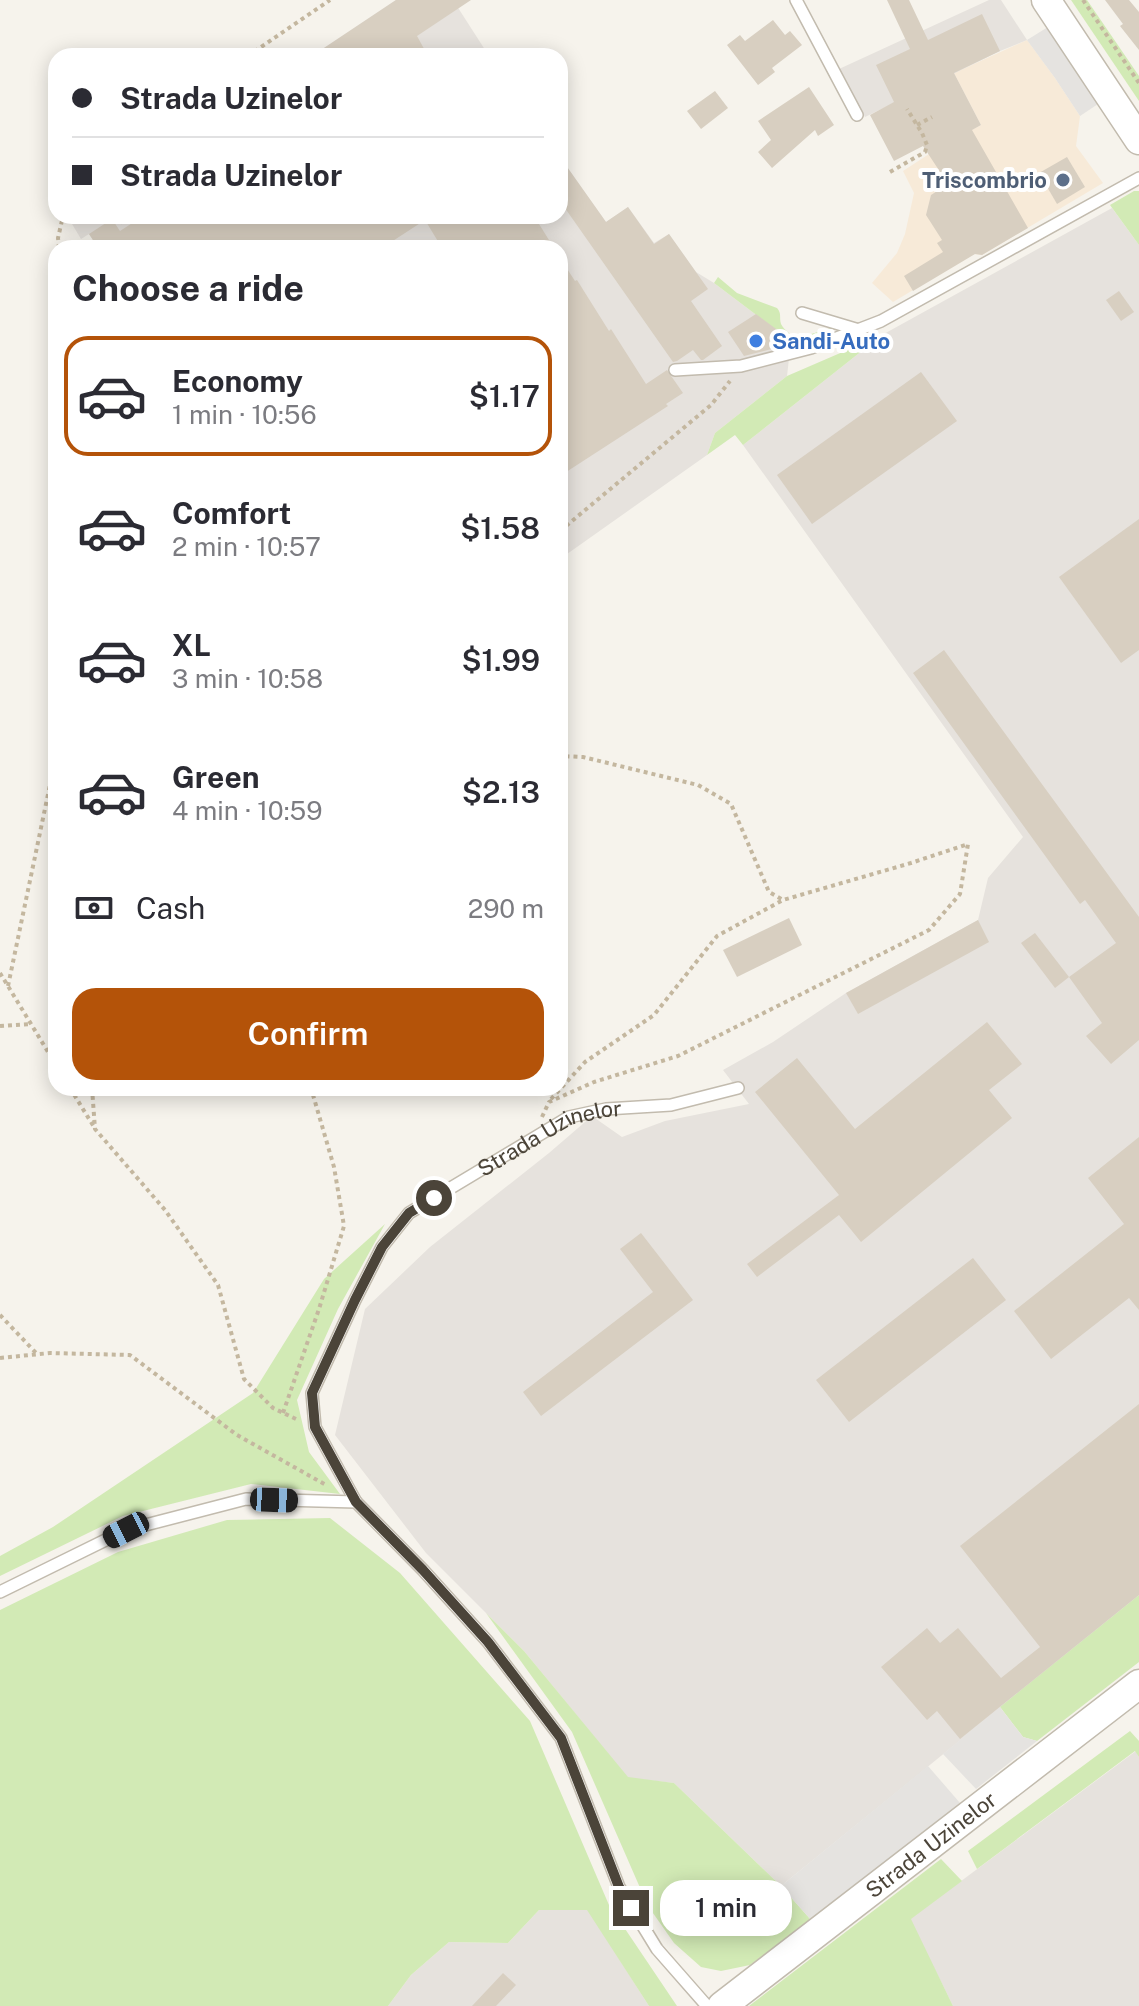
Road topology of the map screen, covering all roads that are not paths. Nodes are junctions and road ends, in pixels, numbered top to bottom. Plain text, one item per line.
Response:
1 (796, 0) edge
2 (1046, 0) edge
3 (857, 115) dead end
4 (1139, 140) edge
5 (1139, 178) edge
6 (802, 313) dead end
7 (859, 330) junction
8 (675, 370) dead end
9 (738, 1088) dead end
10 (356, 1502) junction
11 (0, 1592) edge
12 (1139, 1684) edge
13 (707, 2006) edge
14 (722, 2006) edge

1 - 3 lane
2 - 4 street
5 - 7 lane
6 - 7 lane
7 - 8 lane
9 - 10 lane, Strada Uzinelor
10 - 11 lane
10 - 13 lane, Strada Uzinelor
12 - 14 street, Strada Uzinelor

